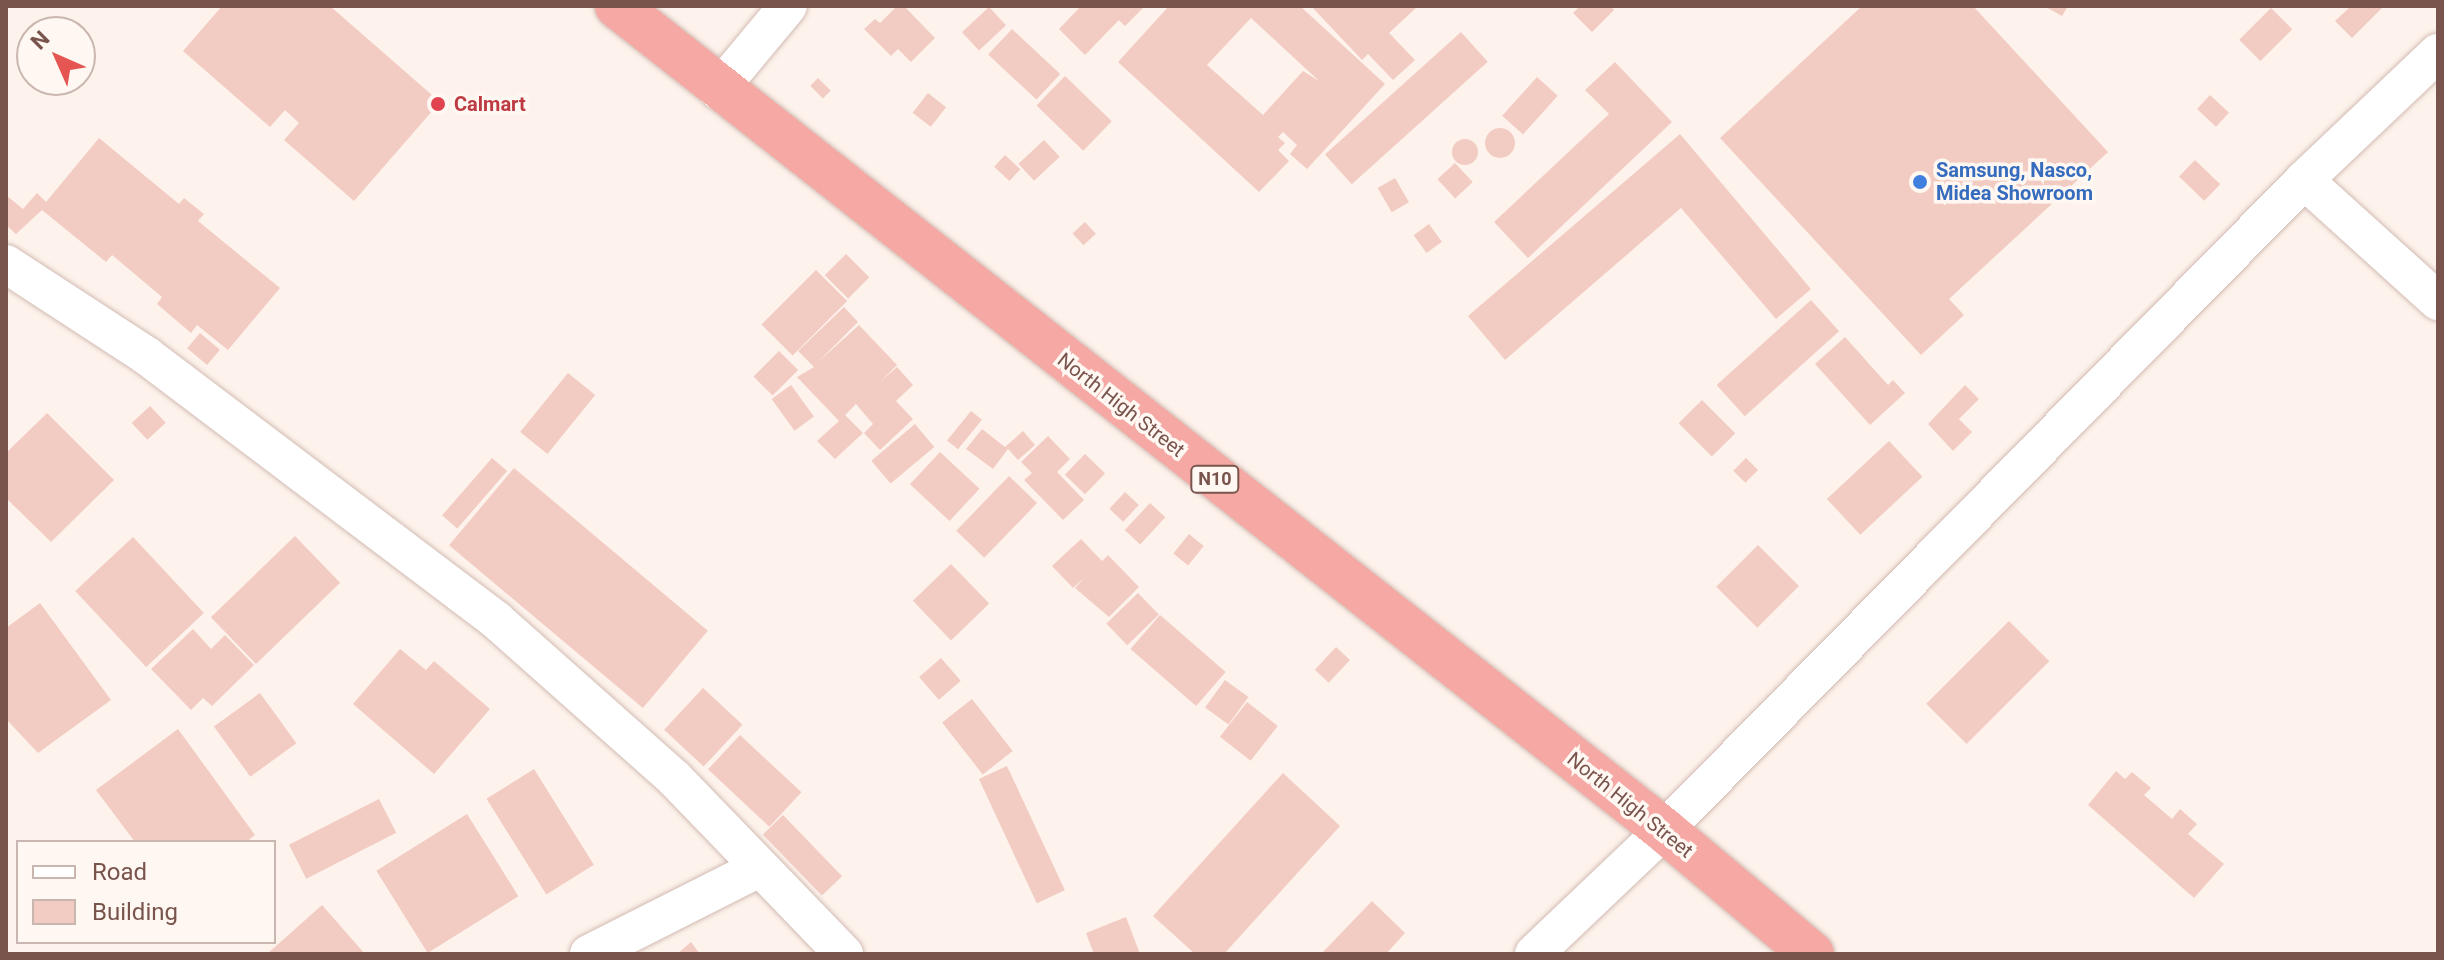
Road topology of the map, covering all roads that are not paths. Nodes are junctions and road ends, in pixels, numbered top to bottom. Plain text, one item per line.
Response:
1 (617, 6) edge
2 (788, 6) edge
3 (2438, 53) edge
4 (718, 90) junction
5 (2304, 180) junction
6 (6, 264) edge
7 (2438, 301) edge
8 (1664, 830) junction
9 (759, 868) junction
10 (589, 954) edge
11 (844, 954) edge
12 (1534, 954) edge
13 (1812, 954) edge

1 - 4 highway, North High Street / N10
2 - 4 street
3 - 5 street
4 - 8 highway, North High Street / N10
5 - 7 street
5 - 8 street
6 - 9 street
8 - 12 street
8 - 13 highway, North High Street / N10
9 - 10 street
9 - 11 street

